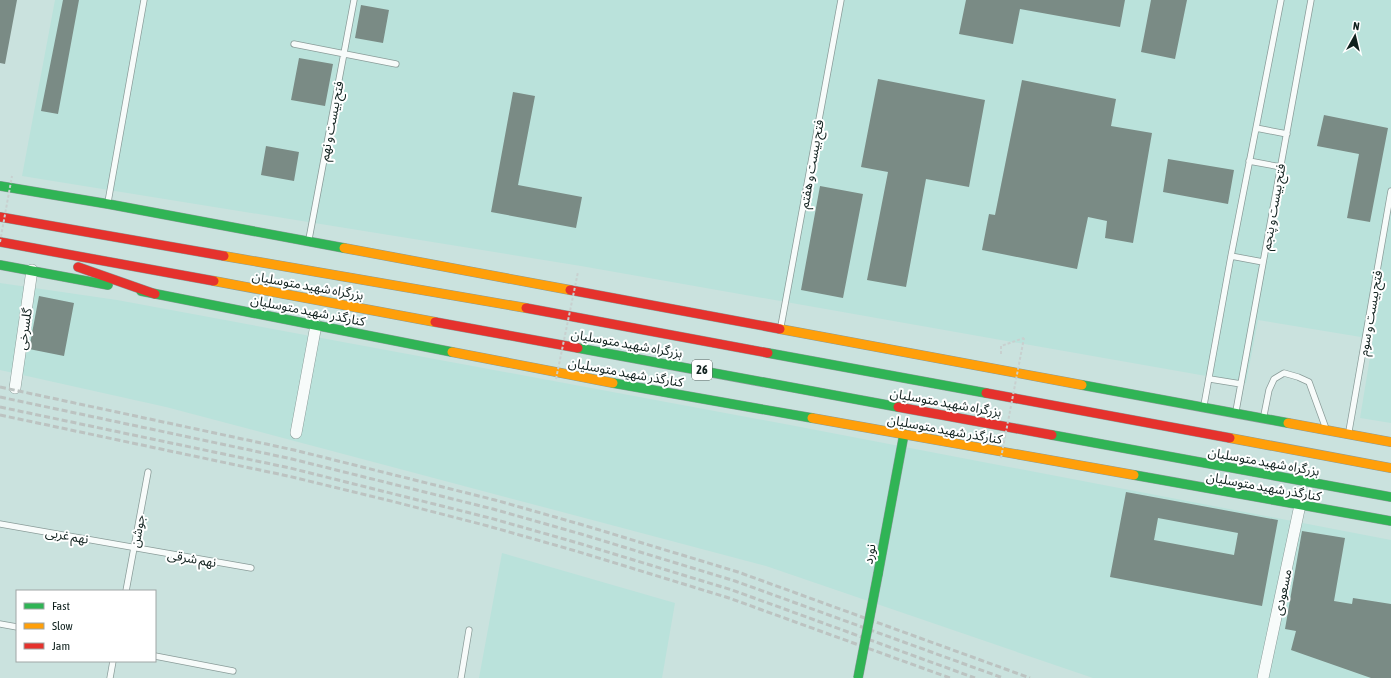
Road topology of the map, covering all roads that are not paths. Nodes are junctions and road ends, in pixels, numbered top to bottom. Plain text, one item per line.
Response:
1 (144, 0) edge
2 (354, 0) edge
3 (841, 0) edge
4 (1281, 0) edge
5 (1311, 0) edge
6 (294, 44) dead end
7 (344, 54) junction
8 (396, 64) dead end
9 (1256, 128) junction
10 (1287, 134) junction
11 (1249, 161) junction
12 (1280, 167) junction
13 (0, 186) edge
14 (1391, 191) edge
15 (108, 204) junction
16 (0, 217) edge
17 (0, 242) edge
18 (308, 242) junction
19 (14, 244) junction
20 (1231, 256) junction
21 (1263, 262) junction
22 (0, 265) edge
23 (32, 270) junction
24 (155, 294) junction
25 (316, 325) junction
26 (781, 329) junction
27 (1210, 379) junction
28 (1241, 384) junction
29 (15, 388) dead end
30 (1204, 408) junction
31 (1235, 413) junction
32 (1263, 418) junction
33 (1326, 430) junction
34 (296, 434) dead end
35 (904, 434) junction
36 (1348, 434) junction
37 (1391, 442) edge
38 (1391, 468) edge
39 (148, 472) dead end
40 (1391, 498) edge
41 (1300, 505) junction
42 (1391, 521) edge
43 (0, 524) edge
44 (134, 547) junction
45 (251, 568) dead end
46 (126, 590) edge
47 (0, 624) edge
48 (16, 627) edge
49 (469, 630) dead end
50 (156, 656) edge
51 (113, 662) edge
52 (233, 671) dead end
53 (110, 678) edge
54 (461, 678) edge
55 (858, 678) edge
56 (1263, 678) edge

1 - 15 lane
2 - 7 lane, فتح بیست و نهم
3 - 26 lane, فتح بیست و هفتم
4 - 9 lane
5 - 10 lane, فتح بیست و پنجم
6 - 7 lane
7 - 8 lane
7 - 18 lane, فتح بیست و نهم
9 - 10 lane
9 - 11 lane
10 - 12 lane, فتح بیست و پنجم
11 - 12 lane
11 - 20 lane
12 - 21 lane, فتح بیست و پنجم
13 - 15 main road
14 - 36 lane, فتح بیست و سوم
15 - 18 main road
16 - 38 main road, بزرگراه شهید متوسلیان / 26
17 - 19 main road, بزرگراه شهید متوسلیان / 26
18 - 26 main road
19 - 24 main road
19 - 40 main road, بزرگراه شهید متوسلیان / 26
20 - 21 lane
20 - 27 lane
21 - 28 lane, فتح بیست و پنجم
22 - 23 main road, کنارگذر شهید متوسلیان
23 - 24 main road, کنارگذر شهید متوسلیان
23 - 29 street, گلسرخی
24 - 25 main road, کنارگذر شهید متوسلیان
25 - 34 street
25 - 35 main road, کنارگذر شهید متوسلیان
26 - 30 main road
27 - 28 lane
27 - 30 lane
28 - 31 lane, فتح بیست و پنجم
30 - 31 main road
31 - 32 main road
32 - 33 main road
32 - 33 lane
33 - 36 main road
35 - 41 main road, کنارگذر شهید متوسلیان
35 - 55 main road, نورد, bridge
36 - 37 main road
39 - 44 lane, جوشن
41 - 42 main road, کنارگذر شهید متوسلیان
41 - 56 street, مسعودی
43 - 44 lane, نهم غربی
44 - 45 lane, نهم شرقی
44 - 46 lane, جوشن
47 - 48 lane
49 - 54 lane
50 - 52 lane
51 - 53 lane

